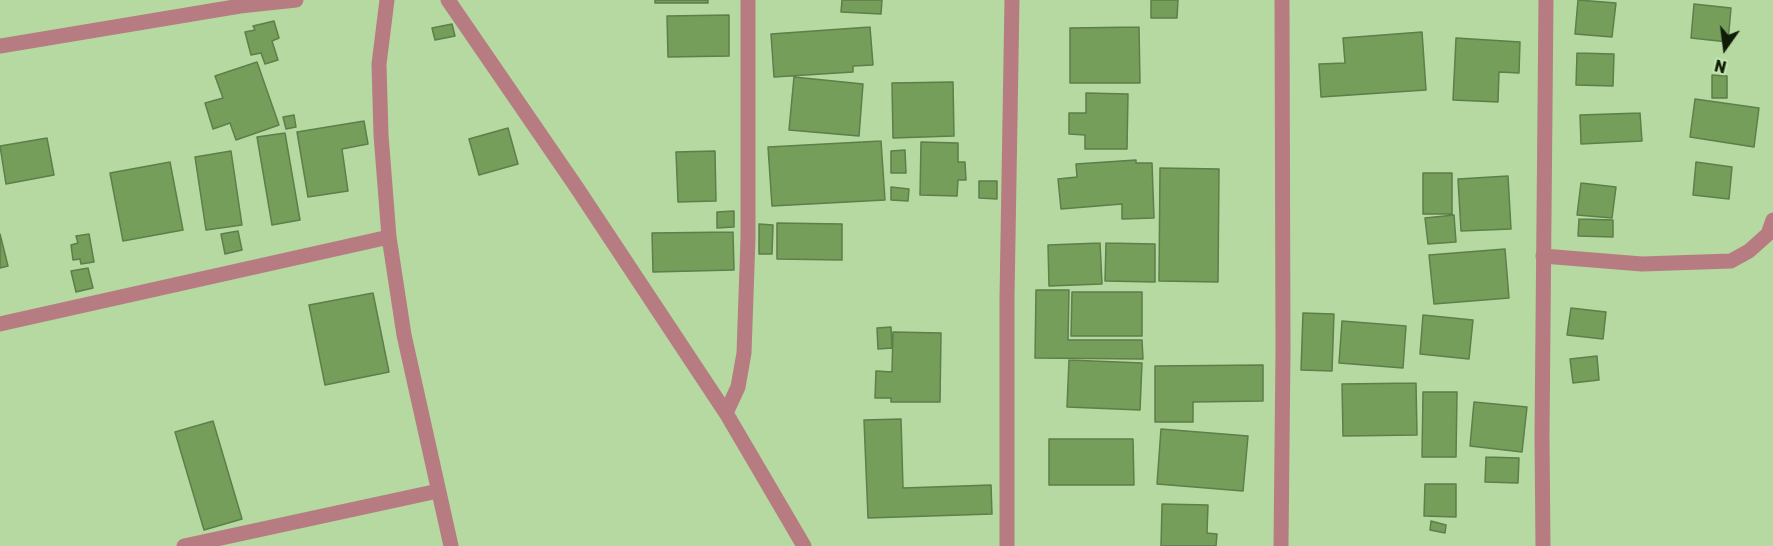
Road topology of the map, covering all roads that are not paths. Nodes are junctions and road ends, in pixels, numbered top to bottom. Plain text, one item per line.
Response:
1 (296, 0) edge
2 (387, 0) edge
3 (448, 0) edge
4 (748, 0) edge
5 (1012, 0) edge
6 (1282, 0) edge
7 (1546, 0) edge
8 (0, 46) edge
9 (1773, 220) edge
10 (389, 237) junction
11 (1543, 256) junction
12 (0, 324) edge
13 (726, 413) junction
14 (438, 491) junction
15 (184, 546) edge
16 (451, 546) edge
17 (804, 546) edge
18 (1006, 546) edge
19 (1281, 546) edge
20 (1543, 546) edge

1 - 8 street
2 - 10 street
3 - 13 street
4 - 13 street
5 - 18 street
6 - 19 street
7 - 11 street
9 - 11 street
10 - 12 street
10 - 14 street
11 - 20 street
13 - 17 street
14 - 15 street
14 - 16 street

